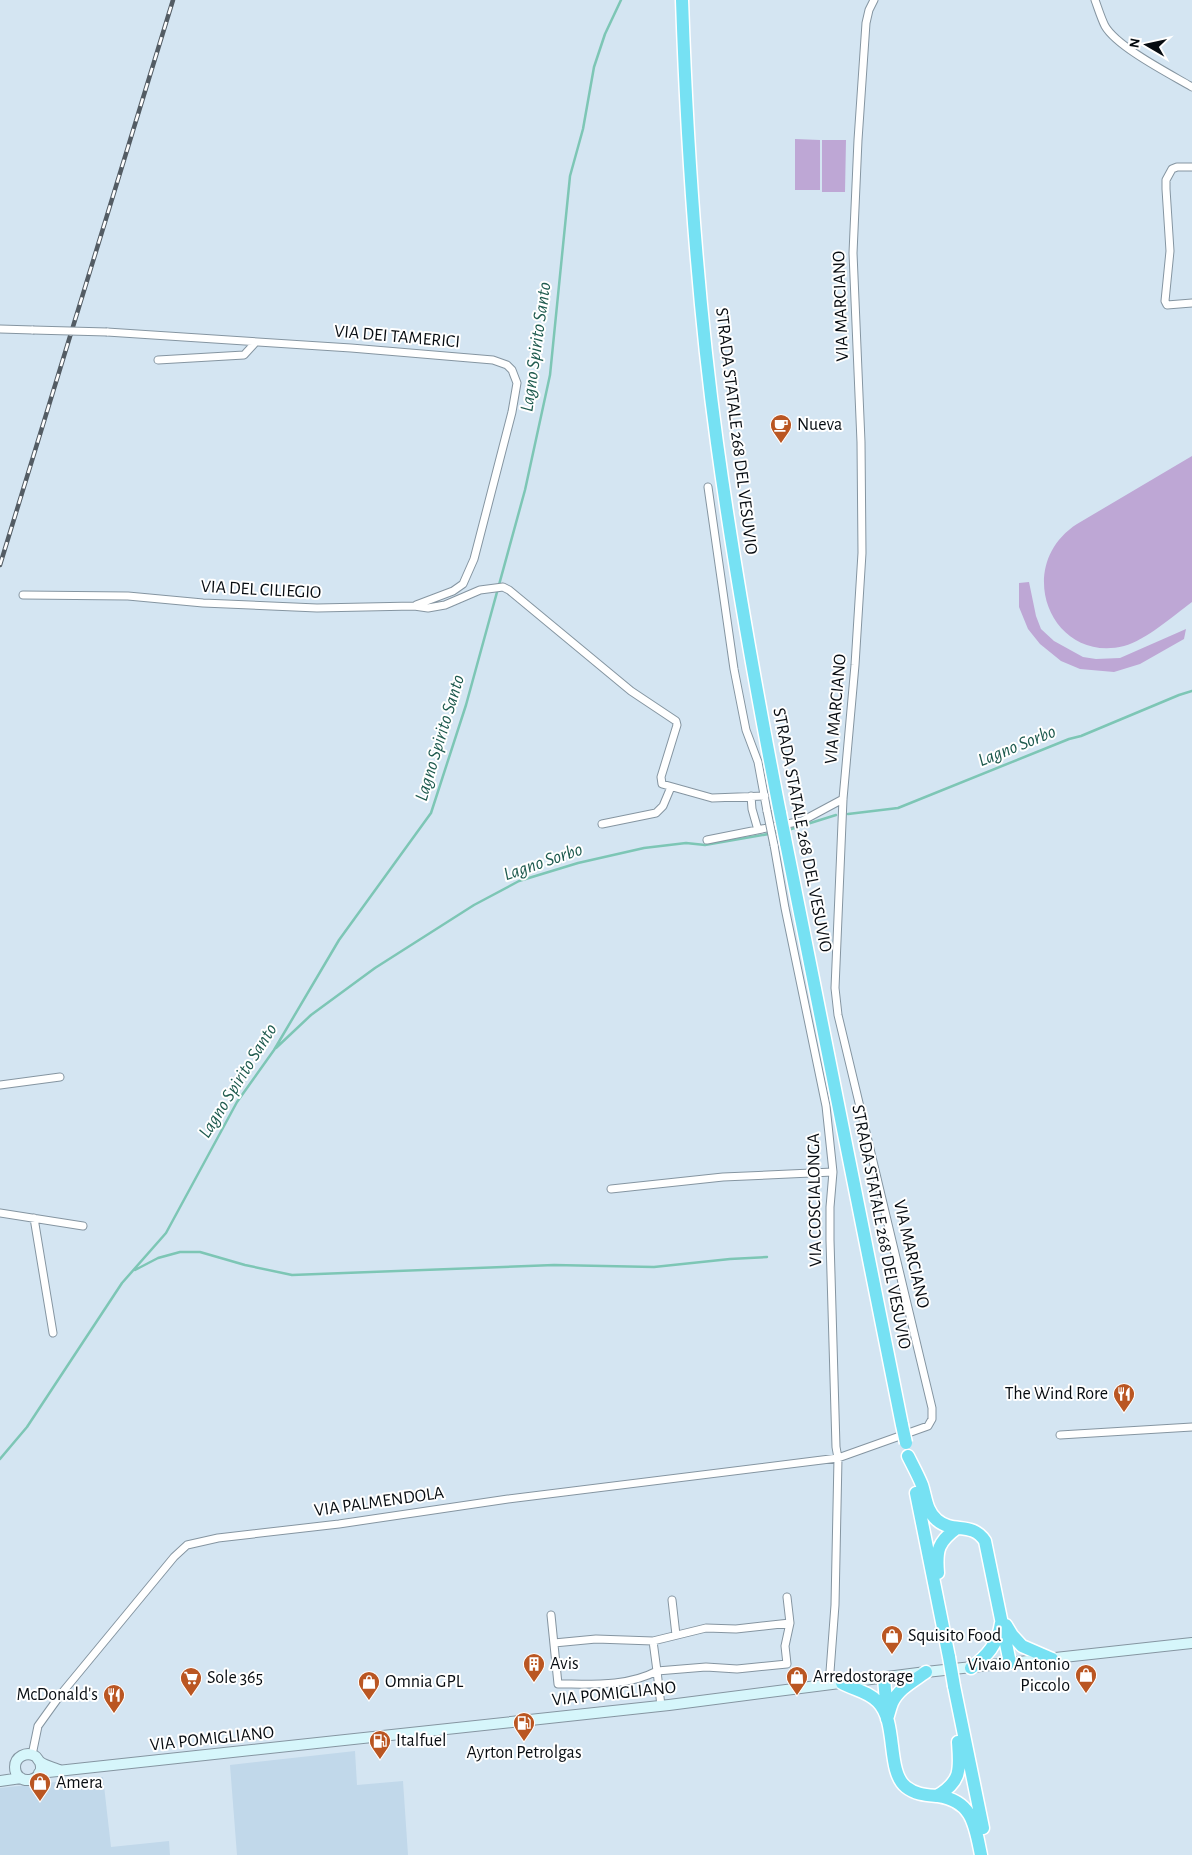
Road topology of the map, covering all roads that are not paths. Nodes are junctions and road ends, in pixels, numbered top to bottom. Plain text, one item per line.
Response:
1 (682, 0) edge
2 (1095, 0) edge
3 (872, 1) edge
4 (1192, 86) edge
5 (1192, 167) edge
6 (1192, 303) edge
7 (0, 329) edge
8 (255, 343) junction
9 (158, 360) dead end
10 (708, 487) dead end
11 (23, 594) dead end
12 (414, 606) junction
13 (671, 787) junction
14 (751, 796) junction
15 (765, 796) junction
16 (843, 799) junction
17 (774, 812) junction
18 (602, 824) dead end
19 (758, 830) junction
20 (707, 840) dead end
21 (780, 844) junction
22 (60, 1077) dead end
23 (0, 1085) edge
24 (834, 1172) junction
25 (611, 1188) dead end
26 (0, 1213) edge
27 (34, 1218) junction
28 (82, 1226) dead end
29 (53, 1333) dead end
30 (932, 1408) joint
31 (1192, 1427) edge
32 (1060, 1435) dead end
33 (908, 1456) junction
34 (838, 1458) junction
35 (957, 1528) junction
36 (787, 1597) dead end
37 (672, 1600) dead end
38 (551, 1614) dead end
39 (1002, 1618) junction
40 (790, 1623) junction
41 (942, 1623) junction
42 (676, 1635) junction
43 (653, 1641) junction
44 (554, 1643) junction
45 (1192, 1643) edge
46 (1052, 1660) junction
47 (1010, 1663) junction
48 (971, 1668) junction
49 (657, 1671) junction
50 (926, 1672) junction
51 (884, 1678) junction
52 (835, 1684) junction
53 (957, 1702) junction
54 (661, 1706) junction
55 (887, 1719) junction
56 (36, 1758) junction
57 (62, 1771) junction
58 (39, 1774) junction
59 (18, 1775) junction
60 (0, 1781) edge
61 (937, 1796) junction
62 (981, 1855) edge
63 (988, 1855) edge

1 - 17 highway, STRADA STATALE 268 DEL VESUVIO
2 - 4 street
3 - 16 street, VIA MARCIANO
5 - 6 street
7 - 8 street, VIA DEI TAMERICI, bridge
8 - 9 street
8 - 12 street, VIA DEI TAMERICI
10 - 15 street
11 - 12 street, VIA DEL CILIEGIO
12 - 13 street, VIA DEL CILIEGIO
13 - 14 street
13 - 18 street
14 - 15 street
14 - 19 street
15 - 17 street
16 - 19 street
16 - 30 street, VIA MARCIANO
17 - 21 highway, STRADA STATALE 268 DEL VESUVIO, bridge
19 - 20 street
21 - 24 street, VIA COSCIALONGA
21 - 33 highway, STRADA STATALE 268 DEL VESUVIO, bridge
22 - 23 street
24 - 25 street
24 - 34 street, VIA COSCIALONGA
26 - 27 street
27 - 28 street
27 - 29 street
30 - 34 street, VIA PALMENDOLA
31 - 32 street
33 - 35 highway
33 - 41 highway, STRADA STATALE 268 DEL VESUVIO
34 - 52 street, VIA COSCIALONGA
34 - 56 street, VIA PALMENDOLA
35 - 39 highway
35 - 41 highway
36 - 40 street
37 - 42 street
38 - 44 street
39 - 46 highway
39 - 47 highway
39 - 48 highway
40 - 42 street
40 - 49 street
41 - 53 highway, STRADA STATALE 268 DEL VESUVIO, bridge
42 - 43 street
43 - 44 street
43 - 49 street
44 - 49 street
45 - 46 main road, VIA POMIGLIANO
46 - 47 main road, VIA POMIGLIANO
47 - 48 main road, VIA POMIGLIANO
48 - 50 main road, VIA POMIGLIANO
49 - 54 street
50 - 51 main road, VIA POMIGLIANO
50 - 55 highway
51 - 52 main road, VIA POMIGLIANO
51 - 55 highway
52 - 54 main road, VIA POMIGLIANO
52 - 55 highway
53 - 61 highway
53 - 63 highway
54 - 57 main road, VIA POMIGLIANO
55 - 61 highway
56 - 57 main road
56 - 58 main road
56 - 59 main road
57 - 58 main road, VIA POMIGLIANO
58 - 59 main road
59 - 60 main road
61 - 62 highway

